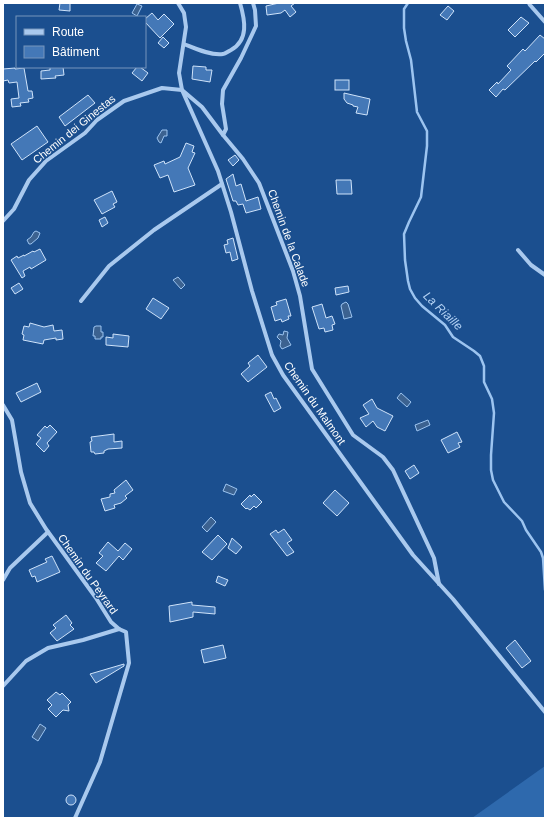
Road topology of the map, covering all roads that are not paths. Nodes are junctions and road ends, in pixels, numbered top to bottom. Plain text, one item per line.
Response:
1 (178, 3) edge
2 (240, 3) edge
3 (253, 3) edge
4 (529, 3) edge
5 (545, 22) edge
6 (184, 44) junction
7 (182, 90) junction
8 (223, 135) junction
9 (222, 184) junction
10 (3, 221) edge
11 (518, 250) dead end
12 (545, 275) edge
13 (81, 301) dead end
14 (3, 405) edge
15 (48, 532) junction
16 (3, 580) edge
17 (440, 584) junction
18 (119, 629) junction
19 (3, 686) edge
20 (545, 712) edge
21 (75, 818) edge

1 - 6 street, Chemin du Malmont
2 - 6 street
3 - 8 street
4 - 5 street
6 - 7 street, Chemin du Malmont
7 - 8 street, Chemin de la Calade
7 - 9 street, Chemin du Malmont
7 - 10 street, Chemin dei Ginestas
8 - 17 street, Chemin de la Calade
9 - 13 street
9 - 17 street, Chemin du Malmont
11 - 12 street
14 - 15 street, Chemin du Peyrard
15 - 16 street
15 - 18 street, Chemin du Peyrard
17 - 20 street, Chemin du Malmont
18 - 19 street
18 - 21 street, Chemin du Peyrard

